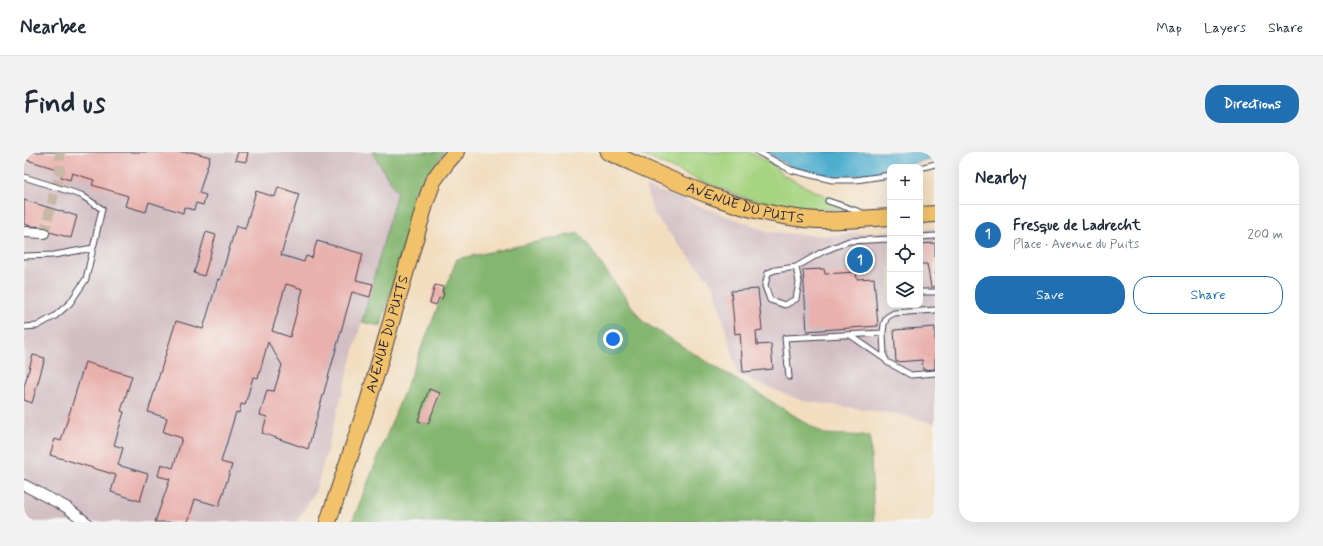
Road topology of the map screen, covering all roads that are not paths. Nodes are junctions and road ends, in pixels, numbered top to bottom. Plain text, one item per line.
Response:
1 (456, 152) edge
2 (608, 152) edge
3 (758, 152) edge
4 (935, 164) edge
5 (923, 167) edge
6 (887, 175) edge
7 (24, 177) edge
8 (828, 201) dead end
9 (935, 214) edge
10 (923, 215) edge
11 (883, 218) edge
12 (24, 232) edge
13 (44, 233) dead end
14 (935, 236) edge
15 (923, 237) edge
16 (887, 238) edge
17 (93, 248) junction
18 (24, 256) edge
19 (796, 268) junction
20 (923, 292) edge
21 (935, 292) edge
22 (935, 310) edge
23 (24, 327) edge
24 (883, 333) junction
25 (850, 335) junction
26 (886, 360) junction
27 (935, 374) edge
28 (789, 377) dead end
29 (24, 485) edge
30 (86, 522) edge
31 (328, 522) edge

1 - 31 main road, AVENUE DU PUITS
2 - 11 main road, AVENUE DU PUITS
3 - 6 lane
4 - 5 lane
7 - 17 lane
8 - 11 lane
9 - 10 main road
12 - 13 street
14 - 15 lane
16 - 19 lane
17 - 18 lane
17 - 23 lane
19 - 19 lane
20 - 21 lane
22 - 24 lane
24 - 25 lane
24 - 26 lane
25 - 26 lane
25 - 28 lane
26 - 27 lane
29 - 30 street

